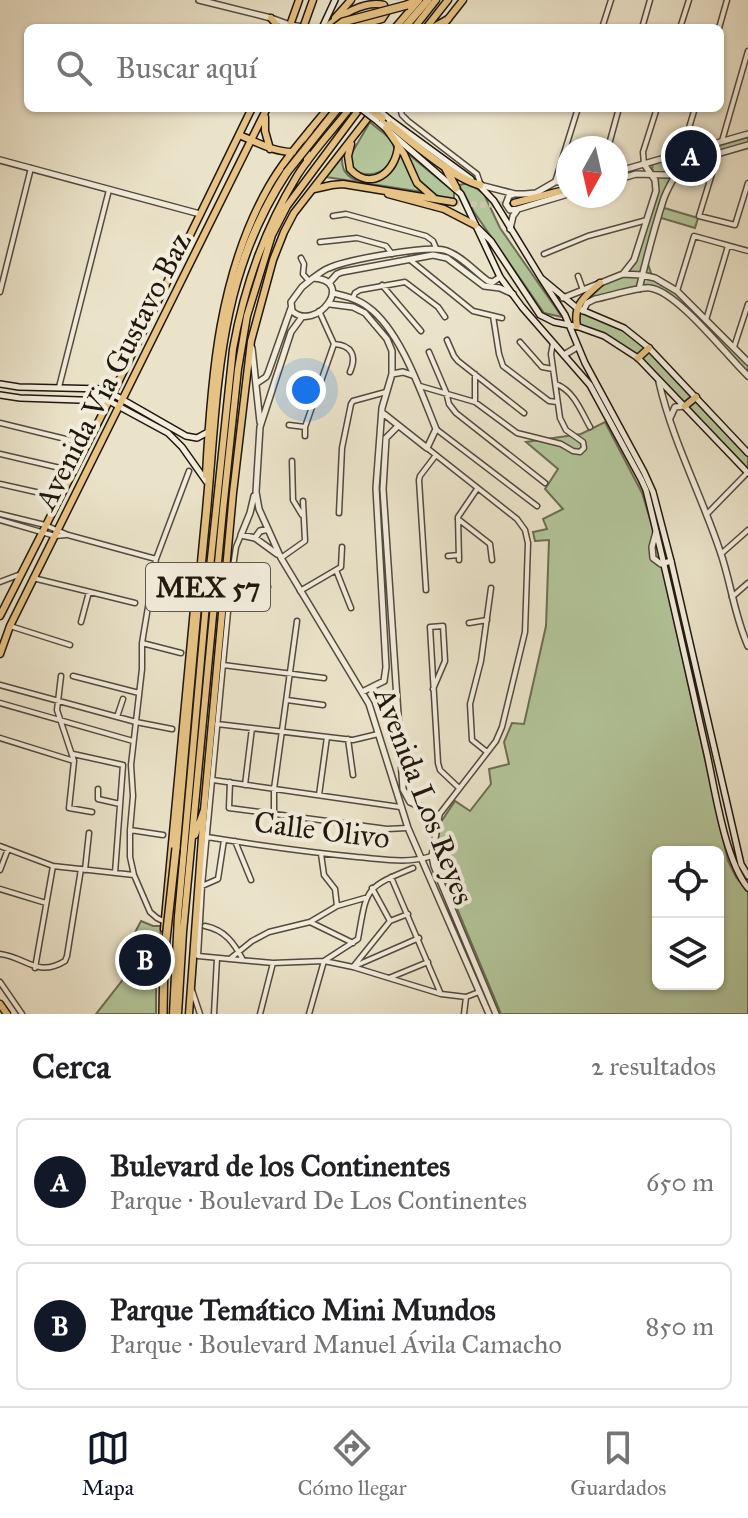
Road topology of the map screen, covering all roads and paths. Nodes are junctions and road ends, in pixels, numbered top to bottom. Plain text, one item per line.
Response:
1 (199, 0) edge
2 (299, 0) edge
3 (313, 0) edge
4 (335, 0) edge
5 (351, 0) edge
6 (418, 0) edge
7 (428, 0) edge
8 (436, 0) edge
9 (448, 0) edge
10 (463, 0) edge
11 (611, 0) edge
12 (650, 0) edge
13 (689, 0) edge
14 (727, 0) edge
15 (271, 18) junction
16 (448, 19) junction
17 (276, 24) edge
18 (284, 24) edge
19 (291, 24) edge
20 (304, 24) edge
21 (329, 24) edge
22 (331, 24) edge
23 (332, 24) edge
24 (337, 24) edge
25 (364, 24) edge
26 (398, 24) edge
27 (407, 24) edge
28 (417, 24) edge
29 (429, 24) edge
30 (439, 24) edge
31 (444, 24) edge
32 (603, 24) edge
33 (643, 24) edge
34 (681, 24) edge
35 (720, 24) edge
36 (748, 51) edge
37 (250, 112) edge
38 (266, 112) edge
39 (266, 112) edge
40 (325, 112) edge
41 (335, 112) edge
42 (347, 112) edge
43 (357, 112) edge
44 (368, 112) edge
45 (373, 112) edge
46 (374, 112) edge
47 (379, 112) edge
48 (401, 112) edge
49 (577, 112) edge
50 (618, 112) edge
51 (656, 112) edge
52 (694, 112) edge
53 (383, 119) junction
54 (386, 128) junction
55 (310, 130) junction
56 (748, 134) edge
57 (239, 135) junction
58 (611, 136) edge
59 (252, 140) junction
60 (351, 141) junction
61 (722, 141) junction
62 (748, 145) edge
63 (398, 146) junction
64 (270, 149) junction
65 (293, 152) junction
66 (718, 153) junction
67 (681, 154) junction
68 (0, 160) edge
69 (307, 164) junction
70 (644, 164) junction
71 (443, 165) junction
72 (31, 168) junction
73 (628, 169) edge
74 (679, 170) junction
75 (652, 174) junction
76 (628, 176) edge
77 (555, 182) joint
78 (748, 183) edge
79 (480, 185) junction
80 (109, 188) junction
81 (456, 188) junction
82 (314, 189) junction
83 (381, 191) junction
84 (515, 194) junction
85 (556, 194) edge
86 (436, 199) junction
87 (453, 202) tunnel mouth
88 (516, 206) junction
89 (200, 214) junction
90 (333, 216) dead end
91 (647, 220) junction
92 (475, 225) junction
93 (510, 230) junction
94 (320, 242) dead end
95 (728, 246) junction
96 (436, 248) junction
97 (748, 251) edge
98 (392, 254) junction
99 (544, 254) dead end
100 (301, 258) dead end
101 (409, 259) junction
102 (647, 261) junction
103 (623, 274) junction
104 (642, 275) junction
105 (578, 276) dead end
106 (500, 277) junction
107 (541, 278) junction
108 (655, 278) junction
109 (311, 280) junction
110 (604, 281) junction
111 (329, 283) junction
112 (494, 284) junction
113 (382, 285) junction
114 (639, 289) junction
115 (583, 290) junction
116 (677, 291) junction
117 (0, 292) edge
118 (333, 293) junction
119 (513, 294) junction
120 (611, 296) junction
121 (353, 298) junction
122 (563, 298) junction
123 (330, 304) junction
124 (748, 304) edge
125 (291, 307) junction
126 (580, 310) junction
127 (319, 311) junction
128 (493, 316) junction
129 (302, 317) junction
130 (445, 317) dead end
131 (502, 318) dead end
132 (706, 320) junction
133 (569, 324) junction
134 (577, 326) junction
135 (421, 331) dead end
136 (447, 340) dead end
137 (251, 341) junction
138 (520, 342) dead end
139 (334, 344) junction
140 (555, 345) junction
141 (577, 347) junction
142 (649, 348) junction
143 (734, 348) junction
144 (429, 352) dead end
145 (564, 355) junction
146 (638, 358) junction
147 (553, 366) junction
148 (747, 369) edge
149 (350, 372) dead end
150 (392, 374) junction
151 (475, 374) junction
152 (413, 376) junction
153 (659, 380) junction
154 (257, 383) junction
155 (0, 384) edge
156 (556, 384) junction
157 (417, 385) junction
158 (59, 388) junction
159 (386, 392) junction
160 (446, 392) junction
161 (113, 393) junction
162 (0, 395) edge
163 (696, 397) junction
164 (109, 401) junction
165 (475, 402) junction
166 (558, 402) junction
167 (122, 403) junction
168 (685, 406) junction
169 (383, 413) junction
170 (524, 413) dead end
171 (670, 419) junction
172 (0, 423) edge
173 (289, 425) dead end
174 (398, 426) junction
175 (260, 427) junction
176 (305, 427) junction
177 (590, 427) dead end
178 (436, 429) junction
179 (208, 432) junction
180 (305, 436) dead end
181 (432, 436) junction
182 (419, 443) junction
183 (86, 444) junction
184 (427, 448) junction
185 (748, 453) edge
186 (0, 454) edge
187 (436, 455) junction
188 (292, 461) dead end
189 (73, 471) junction
190 (189, 471) dead end
191 (748, 473) edge
192 (206, 481) junction
193 (545, 483) dead end
194 (0, 484) edge
195 (477, 488) junction
196 (256, 492) junction
197 (58, 497) junction
198 (303, 501) dead end
199 (537, 506) dead end
200 (339, 513) dead end
201 (0, 514) edge
202 (707, 514) junction
203 (303, 517) junction
204 (458, 519) junction
205 (0, 520) edge
206 (44, 528) junction
207 (268, 529) junction
208 (748, 530) edge
209 (656, 531) junction
210 (56, 533) junction
211 (241, 535) junction
212 (255, 538) junction
213 (342, 547) dead end
214 (721, 554) junction
215 (448, 556) dead end
216 (281, 558) junction
217 (156, 559) junction
218 (492, 560) dead end
219 (668, 562) junction
220 (336, 570) junction
221 (21, 574) junction
222 (33, 578) junction
223 (231, 580) junction
224 (0, 582) edge
225 (748, 583) edge
226 (268, 587) dead end
227 (491, 588) dead end
228 (426, 590) dead end
229 (300, 591) junction
230 (89, 592) junction
231 (732, 598) junction
232 (135, 603) dead end
233 (351, 608) dead end
234 (0, 616) edge
235 (487, 620) junction
236 (297, 621) dead end
237 (81, 622) dead end
238 (469, 623) dead end
239 (10, 626) junction
240 (746, 636) edge
241 (142, 643) junction
242 (70, 645) dead end
243 (748, 646) edge
244 (181, 653) dead end
245 (0, 654) edge
246 (223, 665) junction
247 (290, 675) junction
248 (61, 676) dead end
249 (73, 676) dead end
250 (324, 678) dead end
251 (384, 681) junction
252 (0, 685) edge
253 (396, 686) junction
254 (433, 689) junction
255 (362, 692) junction
256 (139, 693) junction
257 (123, 699) dead end
258 (287, 700) junction
259 (57, 701) junction
260 (0, 703) edge
261 (323, 705) dead end
262 (117, 717) junction
263 (61, 720) junction
264 (136, 722) junction
265 (217, 724) junction
266 (252, 728) junction
267 (172, 729) dead end
268 (282, 731) junction
269 (378, 734) junction
270 (327, 737) junction
271 (0, 738) edge
272 (348, 739) junction
273 (133, 741) junction
274 (487, 752) junction
275 (73, 754) junction
276 (74, 761) junction
277 (353, 775) dead end
278 (212, 780) junction
279 (230, 782) junction
280 (245, 785) junction
281 (459, 788) junction
282 (98, 789) dead end
283 (274, 789) junction
284 (319, 795) junction
285 (120, 804) junction
286 (400, 807) junction
287 (204, 810) junction
288 (92, 812) dead end
289 (729, 812) junction
290 (274, 813) junction
291 (721, 813) junction
292 (439, 815) junction
293 (408, 828) junction
294 (130, 830) junction
295 (89, 833) dead end
296 (163, 835) dead end
297 (207, 837) junction
298 (224, 840) junction
299 (235, 841) junction
300 (0, 846) edge
301 (191, 846) junction
302 (8, 849) junction
303 (321, 854) junction
304 (432, 856) junction
305 (423, 859) junction
306 (53, 866) junction
307 (413, 868) dead end
308 (0, 870) edge
309 (83, 870) junction
310 (115, 873) junction
311 (134, 875) junction
312 (748, 876) edge
313 (391, 877) junction
314 (251, 880) dead end
315 (202, 886) junction
316 (372, 888) junction
317 (748, 888) edge
318 (0, 889) edge
319 (167, 894) junction
320 (365, 898) junction
321 (46, 903) junction
322 (337, 906) junction
323 (408, 914) junction
324 (178, 916) junction
325 (163, 921) dead end
326 (390, 921) junction
327 (310, 922) junction
328 (205, 926) dead end
329 (419, 938) junction
330 (353, 943) junction
331 (238, 950) junction
332 (0, 954) edge
333 (196, 956) junction
334 (217, 958) junction
335 (227, 959) junction
336 (243, 960) junction
337 (324, 961) junction
338 (428, 962) junction
339 (273, 963) junction
340 (353, 967) junction
341 (35, 968) junction
342 (388, 978) junction
343 (0, 982) edge
344 (191, 986) junction
345 (482, 991) junction
346 (441, 994) junction
347 (466, 997) junction
348 (0, 1004) edge
349 (7, 1014) edge
350 (22, 1014) edge
351 (162, 1014) edge
352 (176, 1014) edge
353 (189, 1014) edge
354 (200, 1014) edge
355 (214, 1014) edge
356 (260, 1014) edge
357 (309, 1014) edge
358 (464, 1014) edge
359 (489, 1014) edge
360 (496, 1014) edge

1 - 15 street
2 - 19 main road
3 - 20 main road
4 - 21 street
5 - 22 main road
6 - 24 highway, bridge
6 - 26 main road
7 - 27 highway
8 - 28 main road
9 - 29 main road
10 - 16 main road
11 - 32 street
12 - 33 street
13 - 34 street
14 - 35 street
15 - 17 main road
15 - 18 street
16 - 30 main road
16 - 31 main road
23 - 25 main road
36 - 61 street
37 - 57 main road, Avenida Via Gustavo Baz
38 - 59 main road, Avenida Via Gustavo Baz
39 - 64 main road
40 - 55 main road
41 - 351 highway, bridge
42 - 69 main road, MEX 57
43 - 301 main road, MEX 57
44 - 53 street, bridge
45 - 60 main road
46 - 53 highway, bridge
47 - 53 street, bridge
48 - 79 street
49 - 77 street
50 - 58 street
51 - 70 street
52 - 67 street
53 - 54 street
53 - 71 highway
53 - 79 street
54 - 63 main road
54 - 81 street
55 - 65 main road
55 - 69 main road
56 - 61 street
57 - 59 main road
57 - 89 main road, Avenida Via Gustavo Baz
59 - 64 main road
59 - 167 main road, Avenida Via Gustavo Baz
60 - 63 main road
60 - 82 main road
61 - 67 street
62 - 66 street
63 - 86 main road
64 - 65 main road
65 - 179 main road
66 - 74 street
66 - 78 street
67 - 70 street
67 - 74 street
68 - 72 street
69 - 324 main road, MEX 57
70 - 73 street
70 - 75 street
71 - 79 highway
71 - 81 highway
72 - 80 street
72 - 117 street
74 - 75 street
74 - 102 street
75 - 76 street
75 - 91 street
77 - 84 street
79 - 84 street
79 - 93 street
80 - 89 street
80 - 158 street
81 - 92 street
82 - 83 main road
82 - 137 main road
83 - 86 main road
83 - 92 main road
84 - 88 street
85 - 88 main road
86 - 87 main road
88 - 93 street
89 - 161 main road, Avenida Via Gustavo Baz
90 - 96 street
91 - 99 street
91 - 103 street
92 - 106 street
92 - 133 street
93 - 107 street
94 - 98 street
95 - 97 street
95 - 116 street
95 - 132 street
96 - 98 street
96 - 112 street
98 - 109 street
100 - 109 street
101 - 111 street
101 - 112 street
101 - 128 street
102 - 104 street
102 - 108 street
103 - 104 street
103 - 110 street
104 - 108 street
104 - 114 street
105 - 115 street
106 - 112 street
106 - 119 street
107 - 122 street
107 - 133 street
108 - 116 street
109 - 111 street
109 - 125 street
110 - 115 street
110 - 120 street
110 - 126 main road
111 - 118 street
112 - 119 street
113 - 121 street
113 - 130 street
113 - 135 street
114 - 120 street
114 - 148 street
115 - 122 street
116 - 132 street
118 - 121 street
118 - 123 street
119 - 140 street
120 - 126 street
121 - 152 street
122 - 126 street
123 - 127 street
123 - 150 street
124 - 143 street
125 - 129 street
125 - 154 street
126 - 134 main road
126 - 142 street
127 - 129 street
127 - 139 street
128 - 131 street
128 - 166 street
129 - 175 street, Avenida Los Reyes
132 - 143 street
133 - 134 street
133 - 141 street
134 - 146 street
136 - 151 street
137 - 154 street
137 - 287 main road
138 - 147 street
139 - 149 street
139 - 176 street
140 - 145 street
140 - 147 street
141 - 145 street
141 - 219 street
142 - 146 main road
142 - 163 street
143 - 148 street
144 - 160 street
145 - 209 street
146 - 153 street
147 - 156 street
150 - 152 street
150 - 159 street
151 - 165 street
151 - 170 street
152 - 157 street
153 - 168 street
153 - 171 street
154 - 175 street
155 - 158 street
156 - 166 street
156 - 177 street
157 - 160 street
157 - 178 street
158 - 161 street
159 - 169 street
159 - 200 street
160 - 165 street
160 - 193 street
161 - 164 main road, Avenida Via Gustavo Baz
161 - 167 street
162 - 164 street
163 - 168 main road
163 - 185 street
164 - 167 street
164 - 183 main road, Avenida Via Gustavo Baz
165 - 166 street
167 - 179 street
167 - 192 street
167 - 210 main road, Avenida Via Gustavo Baz
168 - 171 street
168 - 191 street
169 - 174 street
169 - 251 street
171 - 202 street
172 - 183 street
173 - 176 street
174 - 182 street
174 - 253 street
175 - 196 street, Avenida Los Reyes
176 - 180 street
178 - 181 street
178 - 199 street
179 - 192 main road
181 - 182 street
181 - 184 street
182 - 184 street
183 - 189 main road, Avenida Via Gustavo Baz
184 - 187 street
186 - 189 street
187 - 195 street
187 - 228 street
188 - 203 street
189 - 197 main road, Avenida Via Gustavo Baz
190 - 217 street
191 - 202 street
192 - 319 main road
194 - 197 street
195 - 204 street
195 - 274 street
196 - 207 street, Avenida Los Reyes
196 - 211 street
197 - 206 main road, Avenida Via Gustavo Baz
198 - 203 street
201 - 206 street
202 - 214 street
203 - 216 street
204 - 215 street
204 - 218 street
205 - 206 street
206 - 210 street
206 - 221 main road, Avenida Via Gustavo Baz
207 - 212 street
207 - 216 street, Avenida Los Reyes
208 - 214 street
209 - 219 street
209 - 219 street
210 - 217 street
210 - 222 main road, Avenida Via Gustavo Baz
211 - 212 street, Avenida Los Reyes
211 - 223 street
212 - 216 street, Avenida Los Reyes
213 - 220 street
214 - 231 street
216 - 229 street, Avenida Los Reyes
217 - 241 street
219 - 289 street
219 - 291 street
220 - 229 street
220 - 233 street
221 - 224 street
221 - 234 main road, Avenida Via Gustavo Baz
222 - 230 street
222 - 239 main road, Avenida Via Gustavo Baz
223 - 226 street
223 - 246 street
225 - 231 street
227 - 235 street
229 - 255 street, Avenida Los Reyes
230 - 232 street
230 - 237 street
231 - 240 street
235 - 238 street
235 - 274 street
236 - 247 street
239 - 242 street
239 - 245 main road, Avenida Via Gustavo Baz
240 - 243 street
241 - 244 street
241 - 256 street
246 - 247 street
246 - 265 street
247 - 250 street
247 - 258 street
248 - 259 street
249 - 256 street
251 - 253 street
251 - 255 street
252 - 259 street
253 - 292 street
254 - 254 street
254 - 281 street
255 - 269 street, Avenida Los Reyes
256 - 264 street
257 - 262 street
258 - 261 street
258 - 268 street
259 - 262 street
259 - 263 street
260 - 263 street
262 - 264 street
263 - 273 street
263 - 275 street
264 - 267 street
264 - 273 street
265 - 266 street
265 - 278 street
266 - 268 street
266 - 280 street
268 - 270 street
268 - 283 street
269 - 272 street
269 - 286 street, Avenida Los Reyes
270 - 272 street
270 - 284 street
271 - 276 street
272 - 277 street
273 - 294 street
274 - 281 street
275 - 276 street
275 - 285 street
276 - 288 street
278 - 279 street
278 - 297 street
279 - 280 street
279 - 290 street
280 - 283 street
281 - 292 street
282 - 285 street
283 - 284 street
283 - 290 street
284 - 286 street
285 - 310 street
286 - 293 street, Avenida Los Reyes
287 - 301 main road
287 - 333 main road
289 - 291 street
289 - 312 street
290 - 293 street
291 - 317 street
292 - 304 street
293 - 305 street, Avenida Los Reyes
294 - 296 street
294 - 311 street
295 - 309 street
297 - 298 street, Calle Olivo
297 - 315 street
298 - 299 street, Calle Olivo
298 - 315 street
299 - 303 street, Calle Olivo
299 - 314 street
300 - 302 street
301 - 352 main road, MEX 57
302 - 306 street
302 - 308 street
303 - 305 street, Calle Olivo
303 - 322 street
304 - 305 street, Calle Olivo
304 - 345 street, Avenida Los Reyes
305 - 345 street, Avenida Los Reyes
306 - 309 street
306 - 321 street
307 - 313 street
309 - 310 street
309 - 341 street
310 - 311 street
311 - 325 street
313 - 316 street
313 - 323 street
315 - 333 street
316 - 320 street
316 - 326 street
318 - 321 street
319 - 324 main road
319 - 351 main road
320 - 322 street
320 - 330 street
321 - 341 street
322 - 327 street
323 - 326 street
323 - 329 street
324 - 352 main road, MEX 57
326 - 340 street
327 - 330 street
327 - 331 street
328 - 331 street
329 - 338 street
329 - 340 street
330 - 337 street
331 - 335 street
331 - 336 street
332 - 341 street
333 - 334 street
333 - 344 main road
334 - 335 street
334 - 355 street
335 - 336 street
336 - 339 street
337 - 339 street
337 - 340 street
337 - 357 street
338 - 342 street
338 - 346 street
339 - 356 street
340 - 342 street
342 - 346 street
343 - 350 street
344 - 353 main road
344 - 354 street
345 - 347 street
345 - 359 street, Avenida Los Reyes
345 - 360 street, Avenida Los Reyes
346 - 347 street
347 - 358 street
348 - 349 main road

